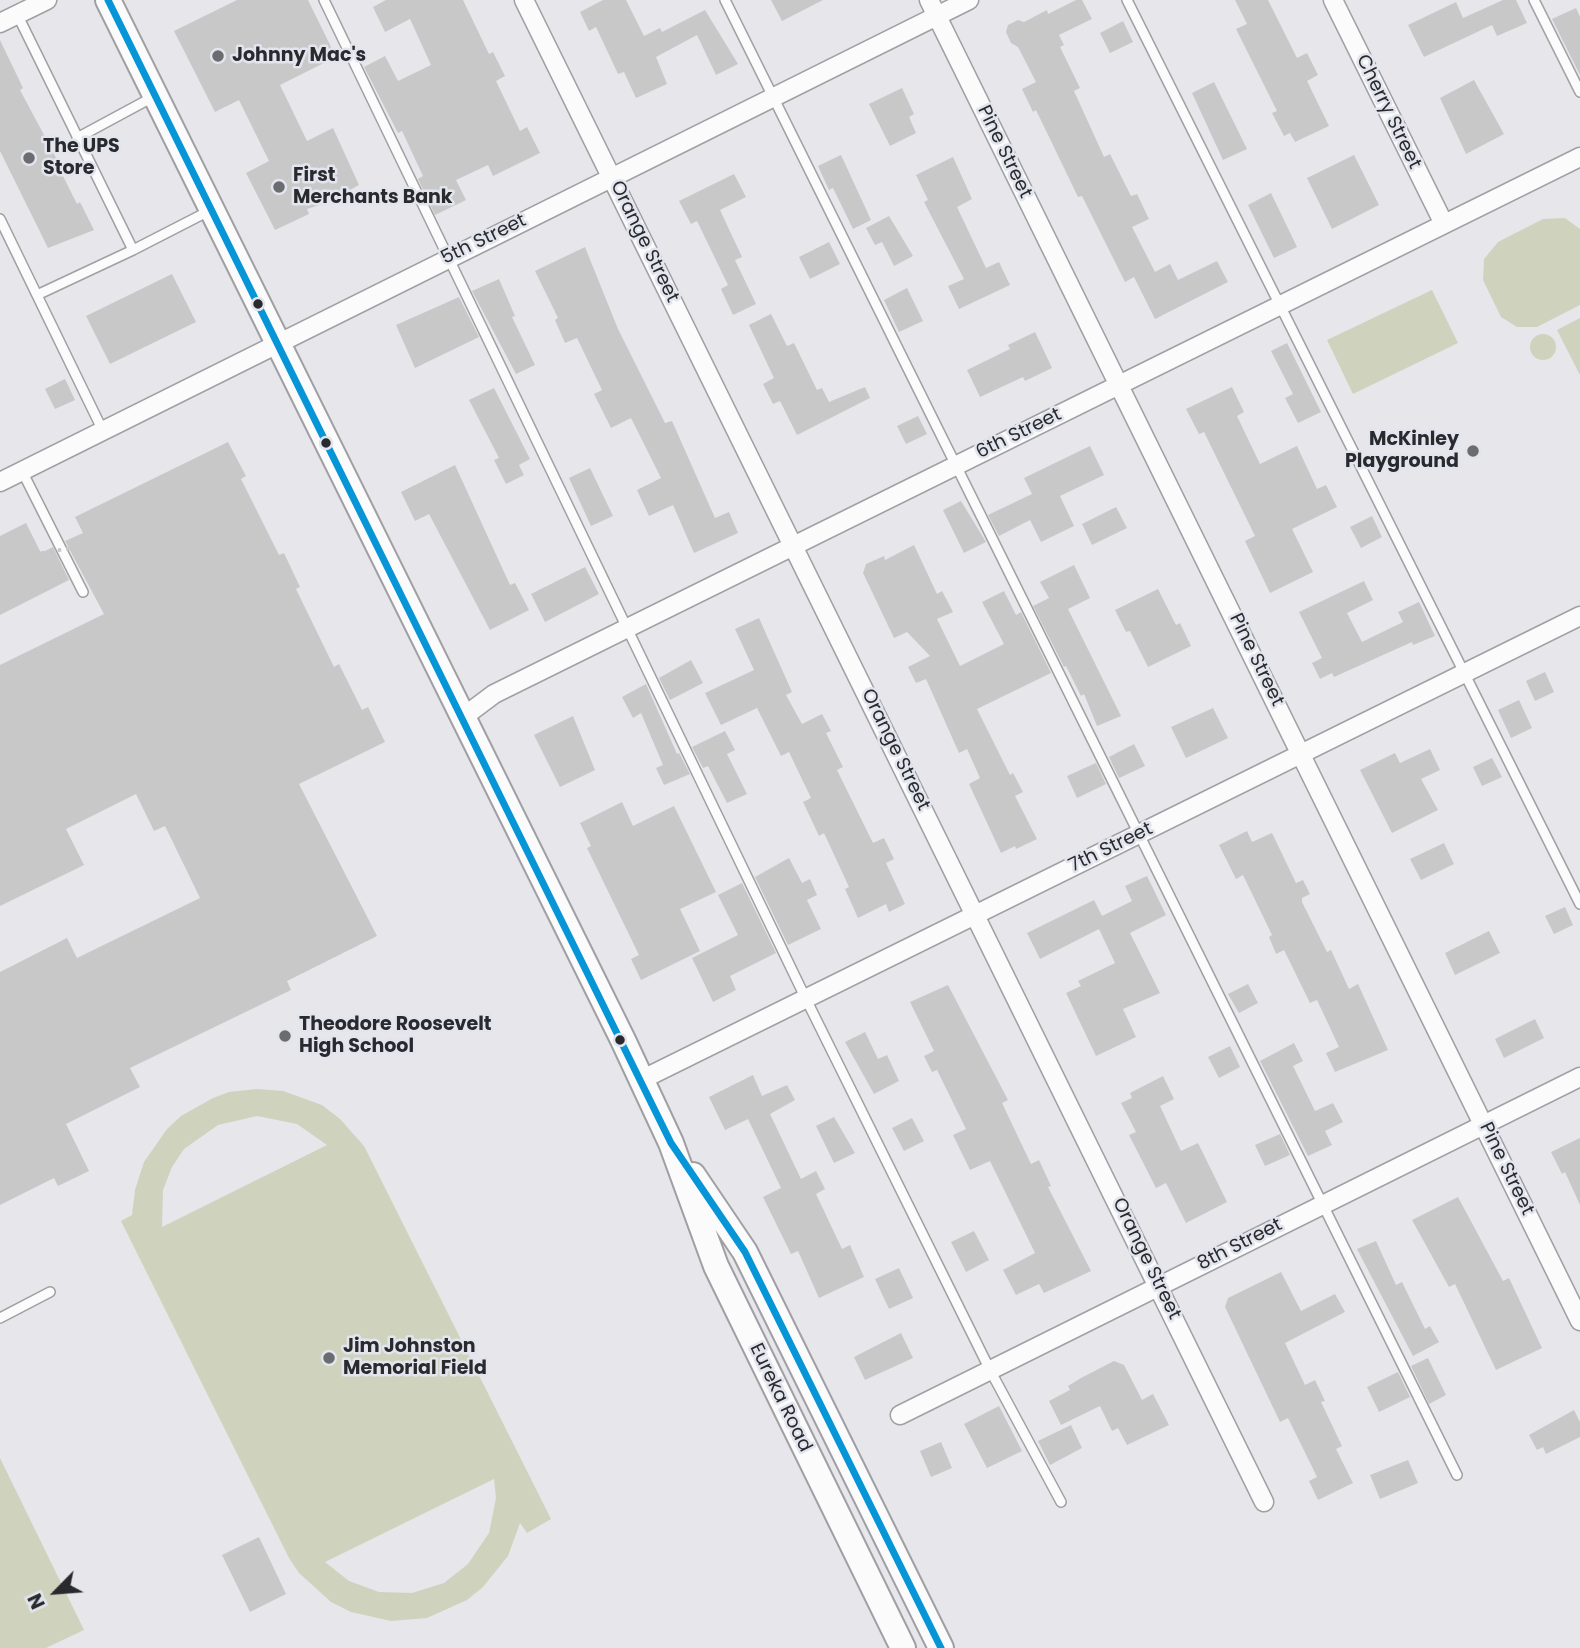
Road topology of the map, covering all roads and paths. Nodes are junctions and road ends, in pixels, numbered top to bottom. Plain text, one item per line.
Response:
1 (47, 0) edge
2 (108, 0) edge
3 (324, 0) edge
4 (524, 0) edge
5 (725, 0) edge
6 (969, 0) edge
7 (1127, 0) edge
8 (1333, 0) edge
9 (1534, 0) edge
10 (932, 8) edge
11 (17, 14) junction
12 (0, 23) edge
13 (1580, 92) edge
14 (155, 96) junction
15 (773, 97) junction
16 (77, 138) junction
17 (1580, 157) edge
18 (611, 177) junction
19 (212, 210) junction
20 (0, 219) edge
21 (1444, 224) junction
22 (133, 250) junction
23 (450, 257) junction
24 (37, 295) junction
25 (1282, 304) junction
26 (277, 342) junction
27 (1119, 385) junction
28 (103, 431) junction
29 (955, 466) junction
30 (22, 471) junction
31 (0, 482) edge
32 (794, 546) junction
33 (72, 548) dead end
34 (41, 554) dead end
35 (83, 592) dead end
36 (1580, 616) edge
37 (629, 628) junction
38 (1465, 673) junction
39 (462, 718) junction
40 (1302, 754) junction
41 (1138, 835) junction
42 (1580, 904) edge
43 (976, 915) junction
44 (806, 999) junction
45 (1580, 1077) edge
46 (641, 1080) junction
47 (1484, 1123) junction
48 (671, 1143) junction
49 (1321, 1204) junction
50 (1160, 1286) junction
51 (50, 1292) dead end
52 (0, 1318) edge
53 (1580, 1321) edge
54 (990, 1370) junction
55 (901, 1415) dead end
56 (1457, 1475) dead end
57 (1061, 1502) dead end
58 (1264, 1502) dead end
59 (903, 1648) edge
60 (941, 1648) edge

1 - 11 street
2 - 14 main road, Eureka Road
3 - 23 lane
4 - 18 street, Orange Street
5 - 15 lane
6 - 10 street, 5th Street
7 - 25 lane
8 - 21 street, Cherry Street
9 - 13 lane
10 - 15 street, 5th Street
10 - 27 street, Pine Street
11 - 12 street
11 - 16 lane
14 - 16 lane
14 - 19 main road, Eureka Road
15 - 18 street, 5th Street
15 - 29 lane
16 - 22 lane
17 - 21 street, 6th Street
18 - 23 street, 5th Street
18 - 32 street, Orange Street
19 - 22 lane
19 - 26 main road, Eureka Road
20 - 24 lane
21 - 25 street, 6th Street
22 - 24 lane
23 - 26 street, 5th Street
23 - 37 lane
24 - 28 lane
25 - 27 street, 6th Street
25 - 38 lane
26 - 28 street, 5th Street
26 - 39 main road, Eureka Road
27 - 29 street, 6th Street
27 - 40 street, Pine Street
28 - 30 street, 5th Street
29 - 32 street, 6th Street
29 - 41 lane
30 - 31 street, 5th Street
30 - 35 lane
32 - 37 street, 6th Street
32 - 43 street, Orange Street
33 - 34 path, bridge
36 - 38 street, 7th Street
37 - 39 street, 6th Street
37 - 44 lane
38 - 40 street, 7th Street
38 - 42 lane
39 - 46 main road, Eureka Road
40 - 41 street, 7th Street
40 - 47 street, Pine Street
41 - 43 street, 7th Street
41 - 49 lane
43 - 44 street, 7th Street
43 - 50 street, Orange Street
44 - 46 street, 7th Street
44 - 54 lane
45 - 47 street, 8th Street
46 - 48 main road, Eureka Road
47 - 49 street, 8th Street
47 - 53 street, Pine Street
48 - 59 main road, Eureka Road
48 - 60 main road, Eureka Road
49 - 50 street, 8th Street
49 - 56 lane
50 - 54 street, 8th Street
50 - 58 street, Orange Street
51 - 52 lane
54 - 55 street, 8th Street
54 - 57 lane

